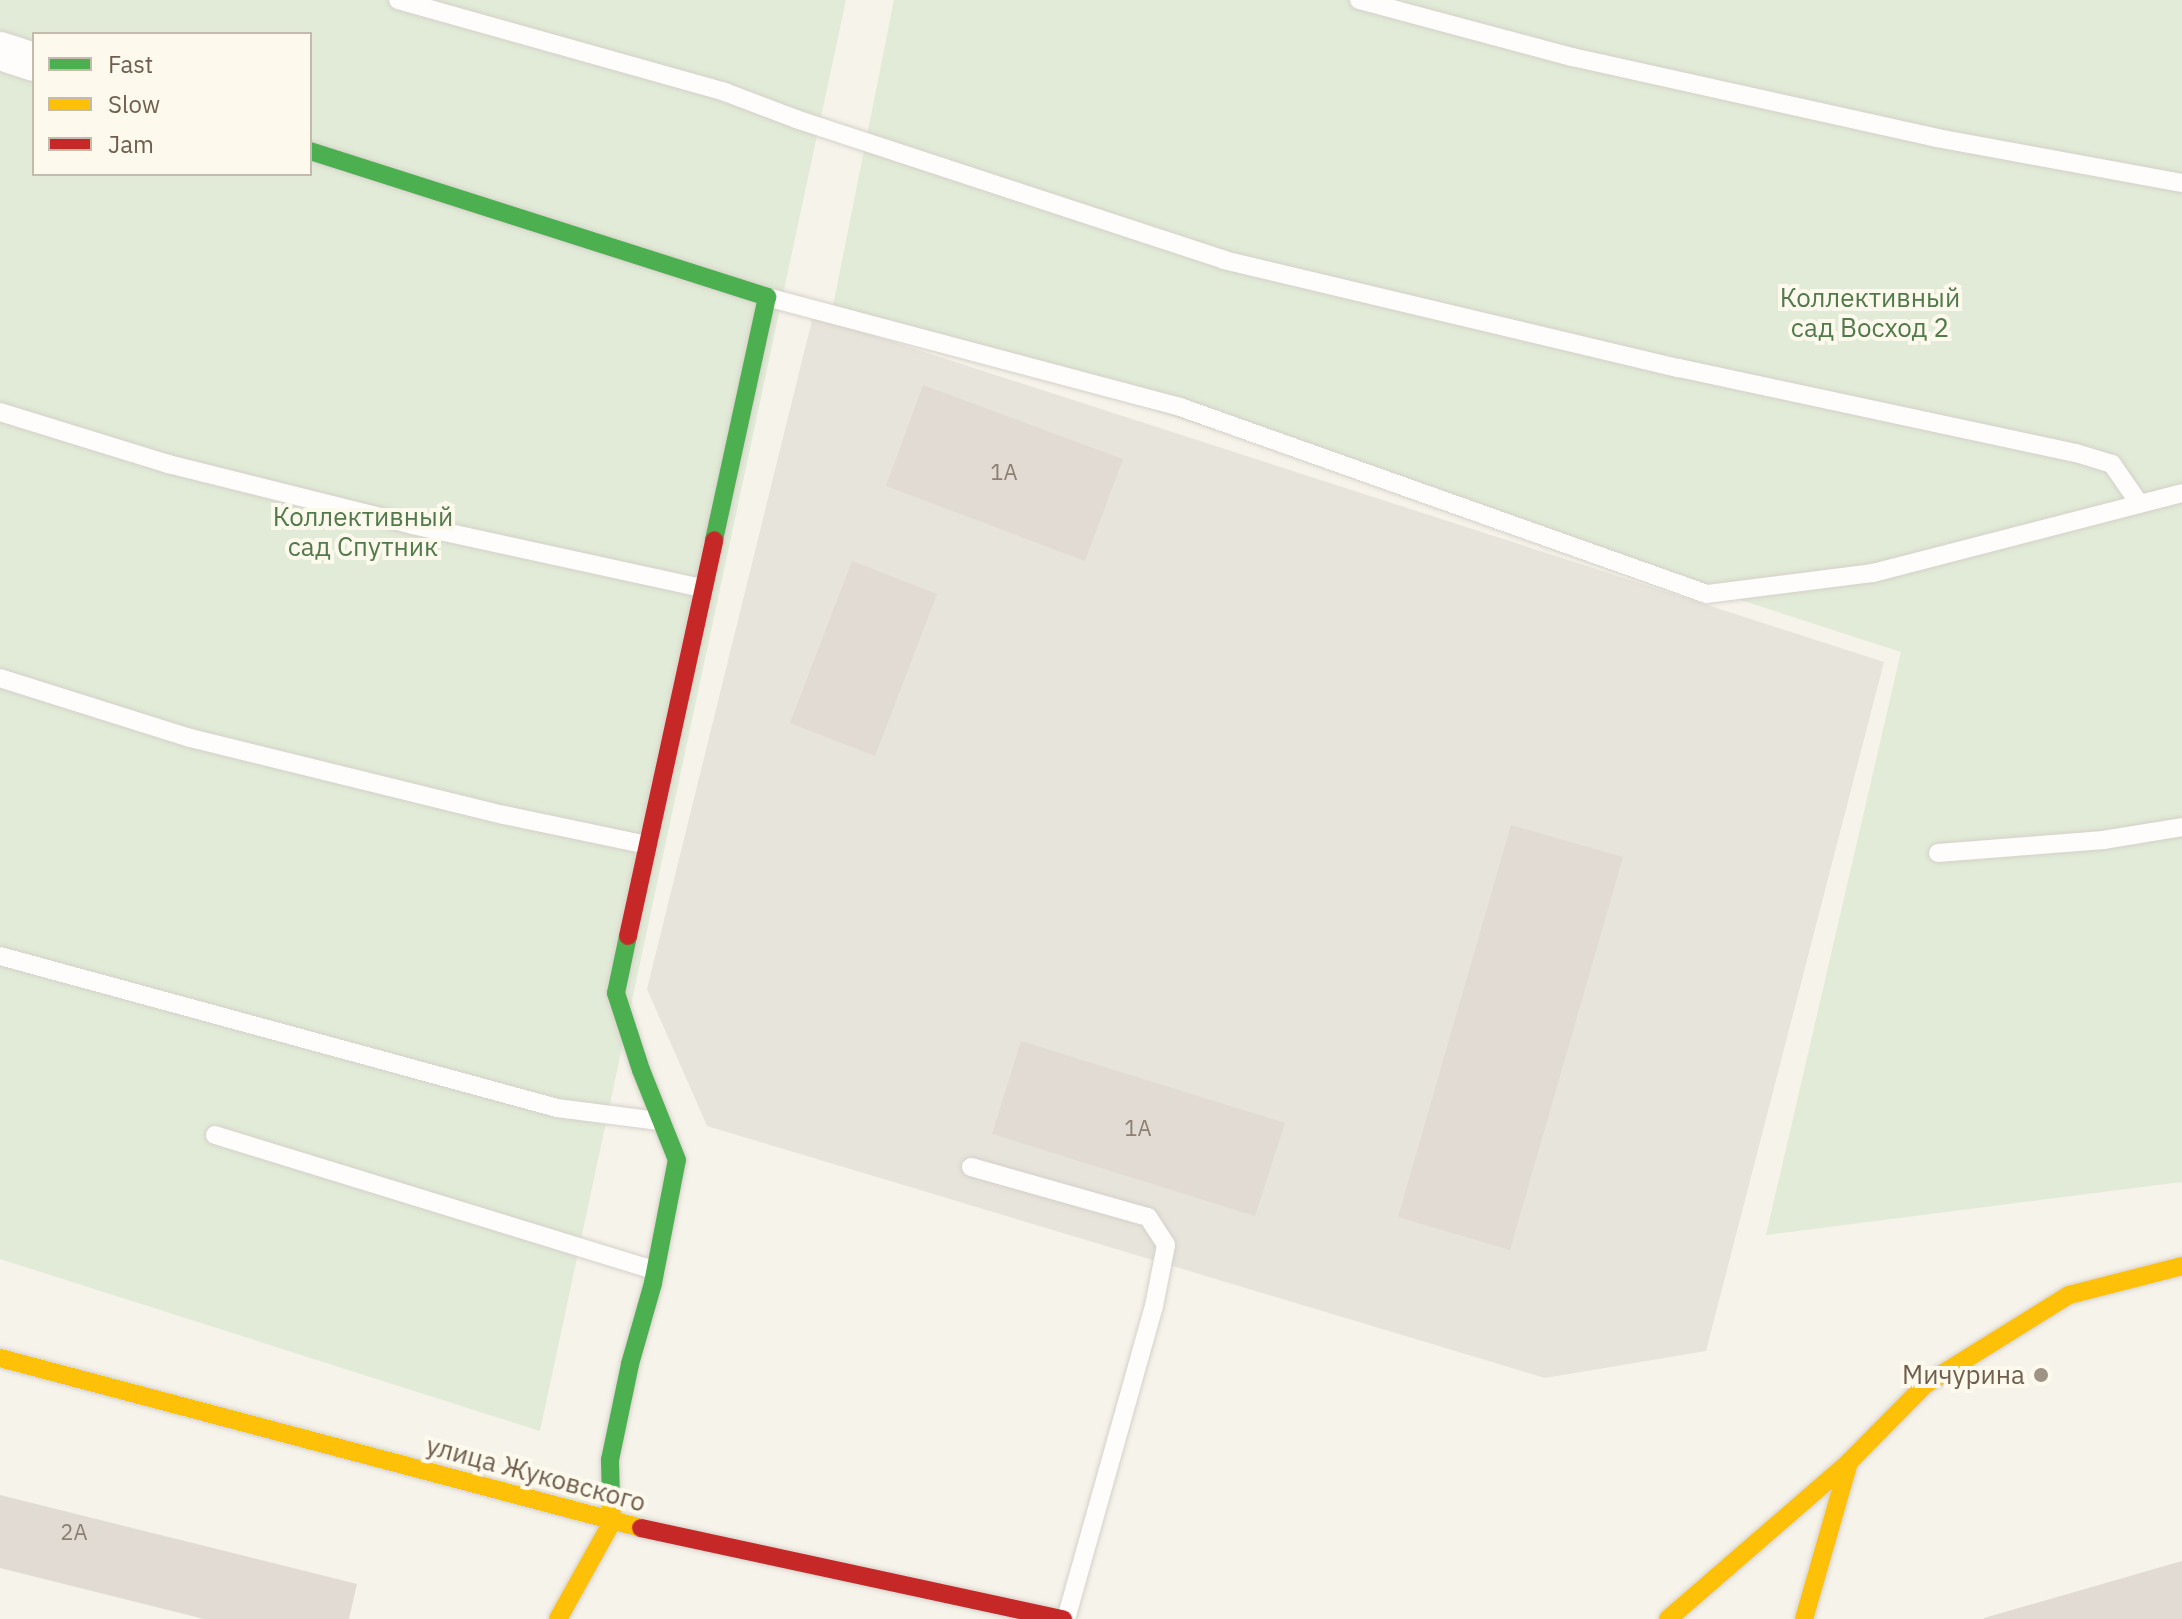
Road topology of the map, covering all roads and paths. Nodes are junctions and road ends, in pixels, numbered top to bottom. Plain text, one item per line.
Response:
1 (398, 0) edge
2 (1359, 0) edge
3 (0, 51) edge
4 (32, 61) edge
5 (312, 152) edge
6 (2182, 183) edge
7 (767, 297) junction
8 (0, 412) edge
9 (2182, 493) edge
10 (2139, 503) junction
11 (704, 588) junction
12 (0, 678) edge
13 (2182, 827) edge
14 (648, 845) junction
15 (1938, 853) dead end
16 (0, 956) edge
17 (662, 1121) junction
18 (215, 1135) dead end
19 (971, 1167) dead end
20 (2182, 1266) edge
21 (656, 1271) junction
22 (0, 1358) edge
23 (1849, 1462) junction
24 (612, 1522) junction
25 (558, 1619) edge
26 (1065, 1619) edge
27 (1668, 1619) edge
28 (1804, 1619) edge

1 - 10 lane
2 - 6 lane
3 - 4 street
5 - 7 street
7 - 10 lane
7 - 11 street
8 - 11 lane
9 - 10 lane
11 - 14 street
12 - 14 lane
13 - 15 lane
14 - 17 street
16 - 17 lane
17 - 21 street
18 - 21 lane
19 - 26 lane
20 - 23 street
21 - 24 street
22 - 24 street, улица Жуковского
23 - 27 street
23 - 28 street
24 - 25 street
24 - 26 street, улица Жуковского

